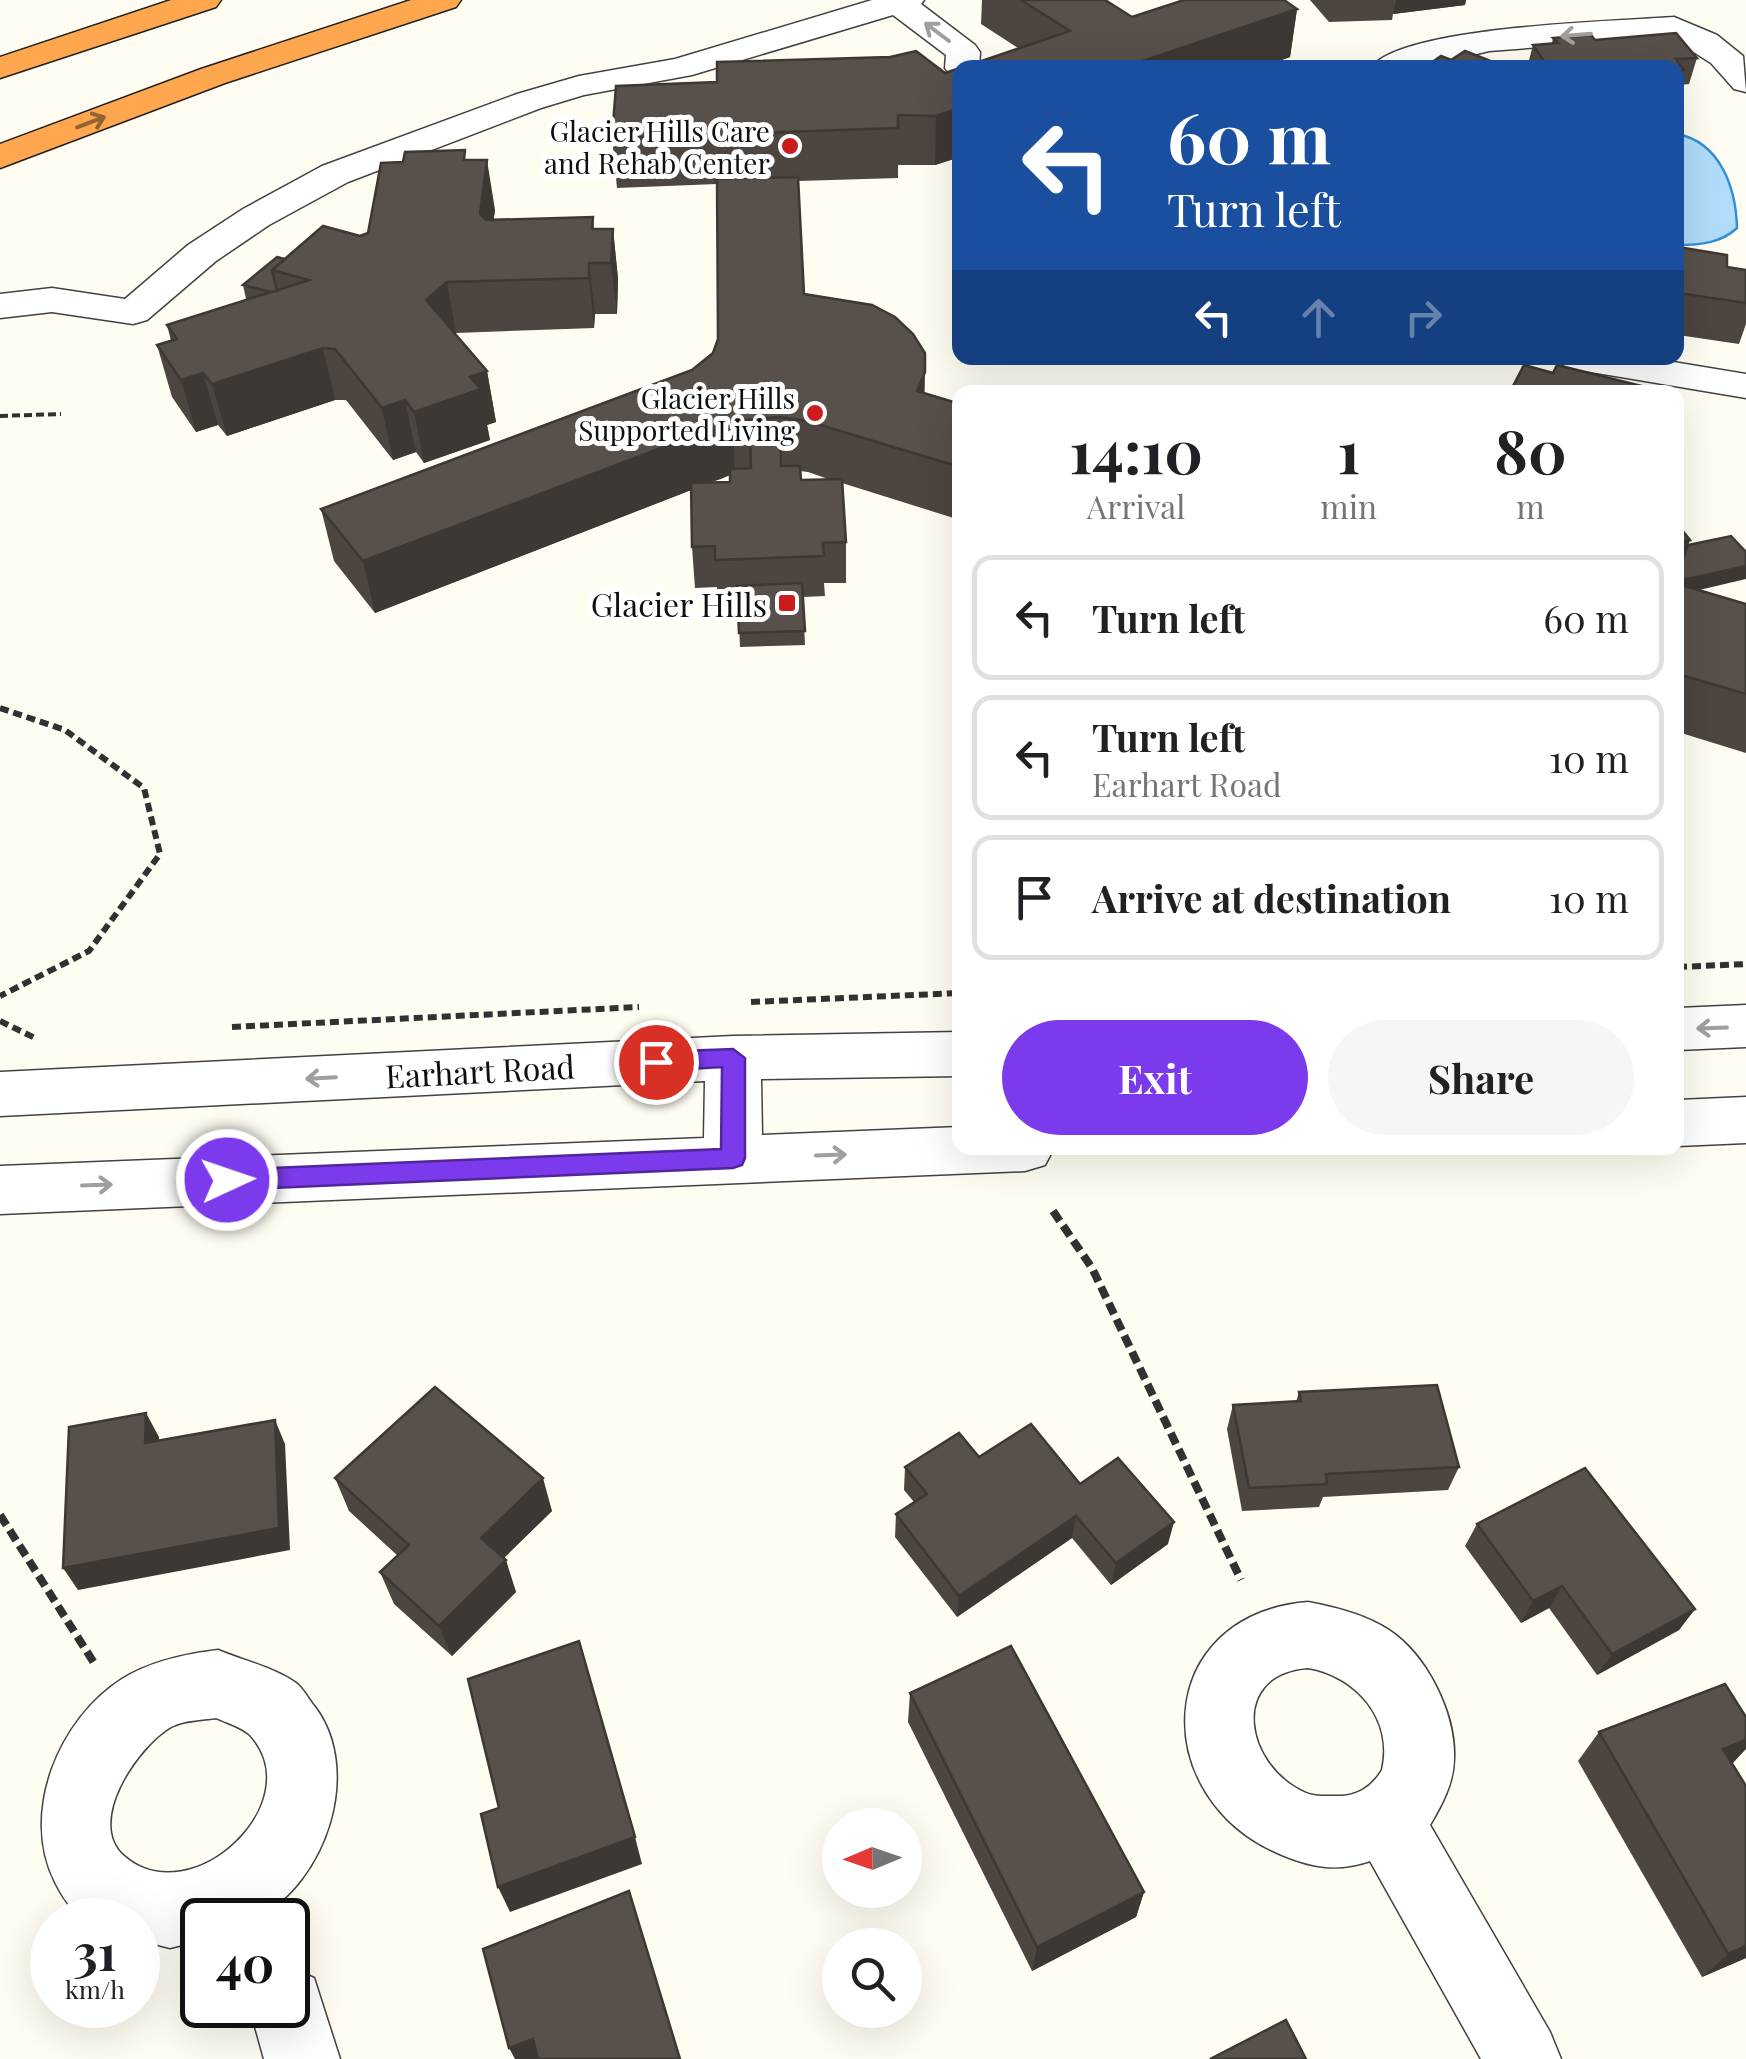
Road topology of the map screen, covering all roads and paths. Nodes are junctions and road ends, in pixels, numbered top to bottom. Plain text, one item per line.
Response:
1 (204, 0) edge
2 (444, 0) edge
3 (902, 1) edge
4 (1682, 14) edge
5 (958, 60) edge
6 (1408, 60) edge
7 (0, 68) edge
8 (680, 68) junction
9 (1746, 82) edge
10 (739, 86) edge
11 (0, 157) edge
12 (0, 306) edge
13 (1621, 365) edge
14 (1746, 386) edge
15 (61, 414) dead end
16 (0, 416) edge
17 (0, 708) edge
18 (1746, 964) edge
19 (1684, 967) edge
20 (952, 993) edge
21 (0, 996) edge
22 (739, 1003) dead end
23 (645, 1007) dead end
24 (0, 1021) edge
25 (1746, 1026) edge
26 (226, 1027) dead end
27 (1684, 1029) edge
28 (53, 1037) dead end
29 (952, 1054) edge
30 (733, 1058) junction
31 (0, 1094) edge
32 (1746, 1120) edge
33 (1684, 1123) edge
34 (952, 1151) edge
35 (733, 1158) junction
36 (0, 1190) edge
37 (1053, 1211) dead end
38 (0, 1515) edge
39 (1241, 1580) dead end
40 (99, 1671) dead end
41 (1386, 1818) dead end
42 (293, 2028) edge
43 (302, 2059) edge
44 (1523, 2059) edge

1 - 7 highway
11 -> 2 highway
5 -> 3 street
3 - 8 street
4 -> 6 street
4 - 9 street
8 - 10 street
8 - 12 street
13 - 14 street
15 - 16 path
17 - 21 path
18 - 19 path
20 - 22 path
23 - 26 path
24 - 28 path
25 -> 27 street
29 - 30 street, Earhart Road
30 -> 31 street, Earhart Road
30 - 35 street
32 - 33 street
35 -> 34 street
36 -> 35 street
37 - 39 path
38 - 40 path
41 - 44 street
42 - 43 street

